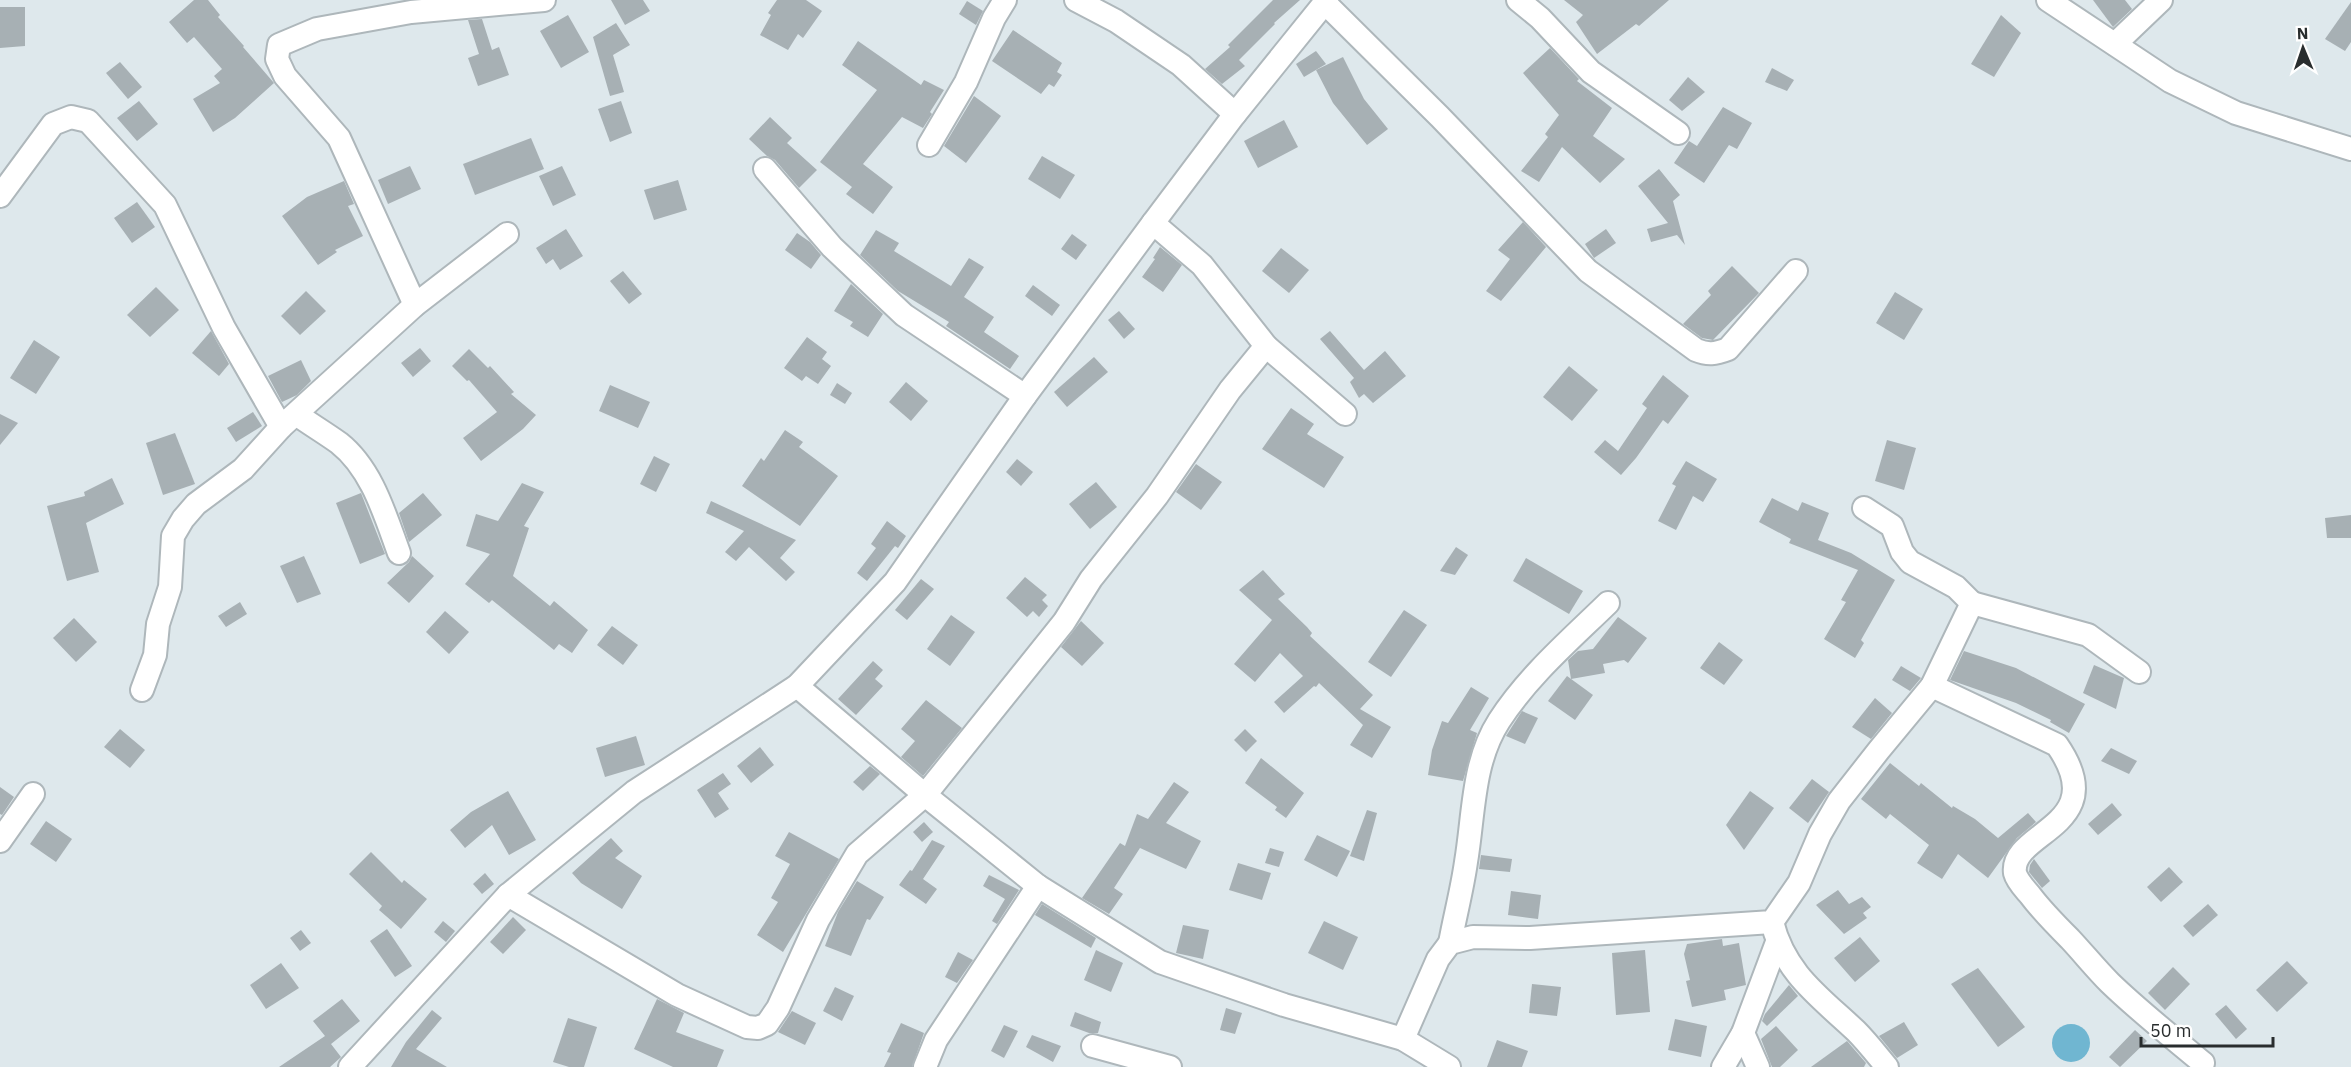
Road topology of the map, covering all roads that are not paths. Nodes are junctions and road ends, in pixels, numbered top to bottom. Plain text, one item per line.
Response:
1 (544, 0) edge
2 (1005, 0) edge
3 (1076, 0) edge
4 (1518, 0) edge
5 (2048, 0) edge
6 (2161, 0) edge
7 (1326, 1) edge
8 (2115, 44) junction
9 (1235, 114) junction
10 (1678, 133) dead end
11 (929, 145) dead end
12 (2351, 149) edge
13 (765, 169) dead end
14 (0, 196) edge
15 (1153, 223) junction
16 (507, 234) dead end
17 (1796, 271) dead end
18 (415, 305) junction
19 (1266, 346) junction
20 (1025, 396) junction
21 (1345, 414) dead end
22 (289, 421) junction
23 (1863, 508) dead end
24 (399, 553) dead end
25 (1608, 603) dead end
26 (1972, 603) junction
27 (2139, 672) dead end
28 (797, 686) junction
29 (1932, 686) junction
30 (142, 690) dead end
31 (33, 794) dead end
32 (926, 795) junction
33 (0, 841) edge
34 (1038, 886) junction
35 (508, 895) junction
36 (1775, 932) junction
37 (1450, 943) junction
38 (1743, 1032) junction
39 (1403, 1039) junction
40 (1093, 1046) dead end
41 (2203, 1063) dead end
42 (350, 1067) edge
43 (925, 1067) edge
44 (1170, 1067) edge
45 (1449, 1067) edge
46 (1723, 1067) edge
47 (1758, 1067) edge
48 (1887, 1067) edge

1 - 18 street
2 - 11 street
3 - 9 street
4 - 10 street
5 - 8 street
6 - 8 street
7 - 9 street
7 - 17 street
8 - 12 street
9 - 15 street
13 - 20 street
14 - 22 street
15 - 19 street
15 - 20 street
16 - 18 street
18 - 22 street
19 - 21 street
19 - 32 street
20 - 28 street
22 - 24 street
22 - 30 street
23 - 26 street
25 - 37 street
26 - 27 street
26 - 29 street
28 - 32 street
28 - 35 street
29 - 36 street
29 - 41 street
31 - 33 street
32 - 34 street
32 - 35 street
34 - 39 street
34 - 43 street
35 - 42 street
36 - 37 street
36 - 38 street
36 - 48 street
37 - 39 street
38 - 46 street
38 - 47 street
39 - 45 street
40 - 44 street

